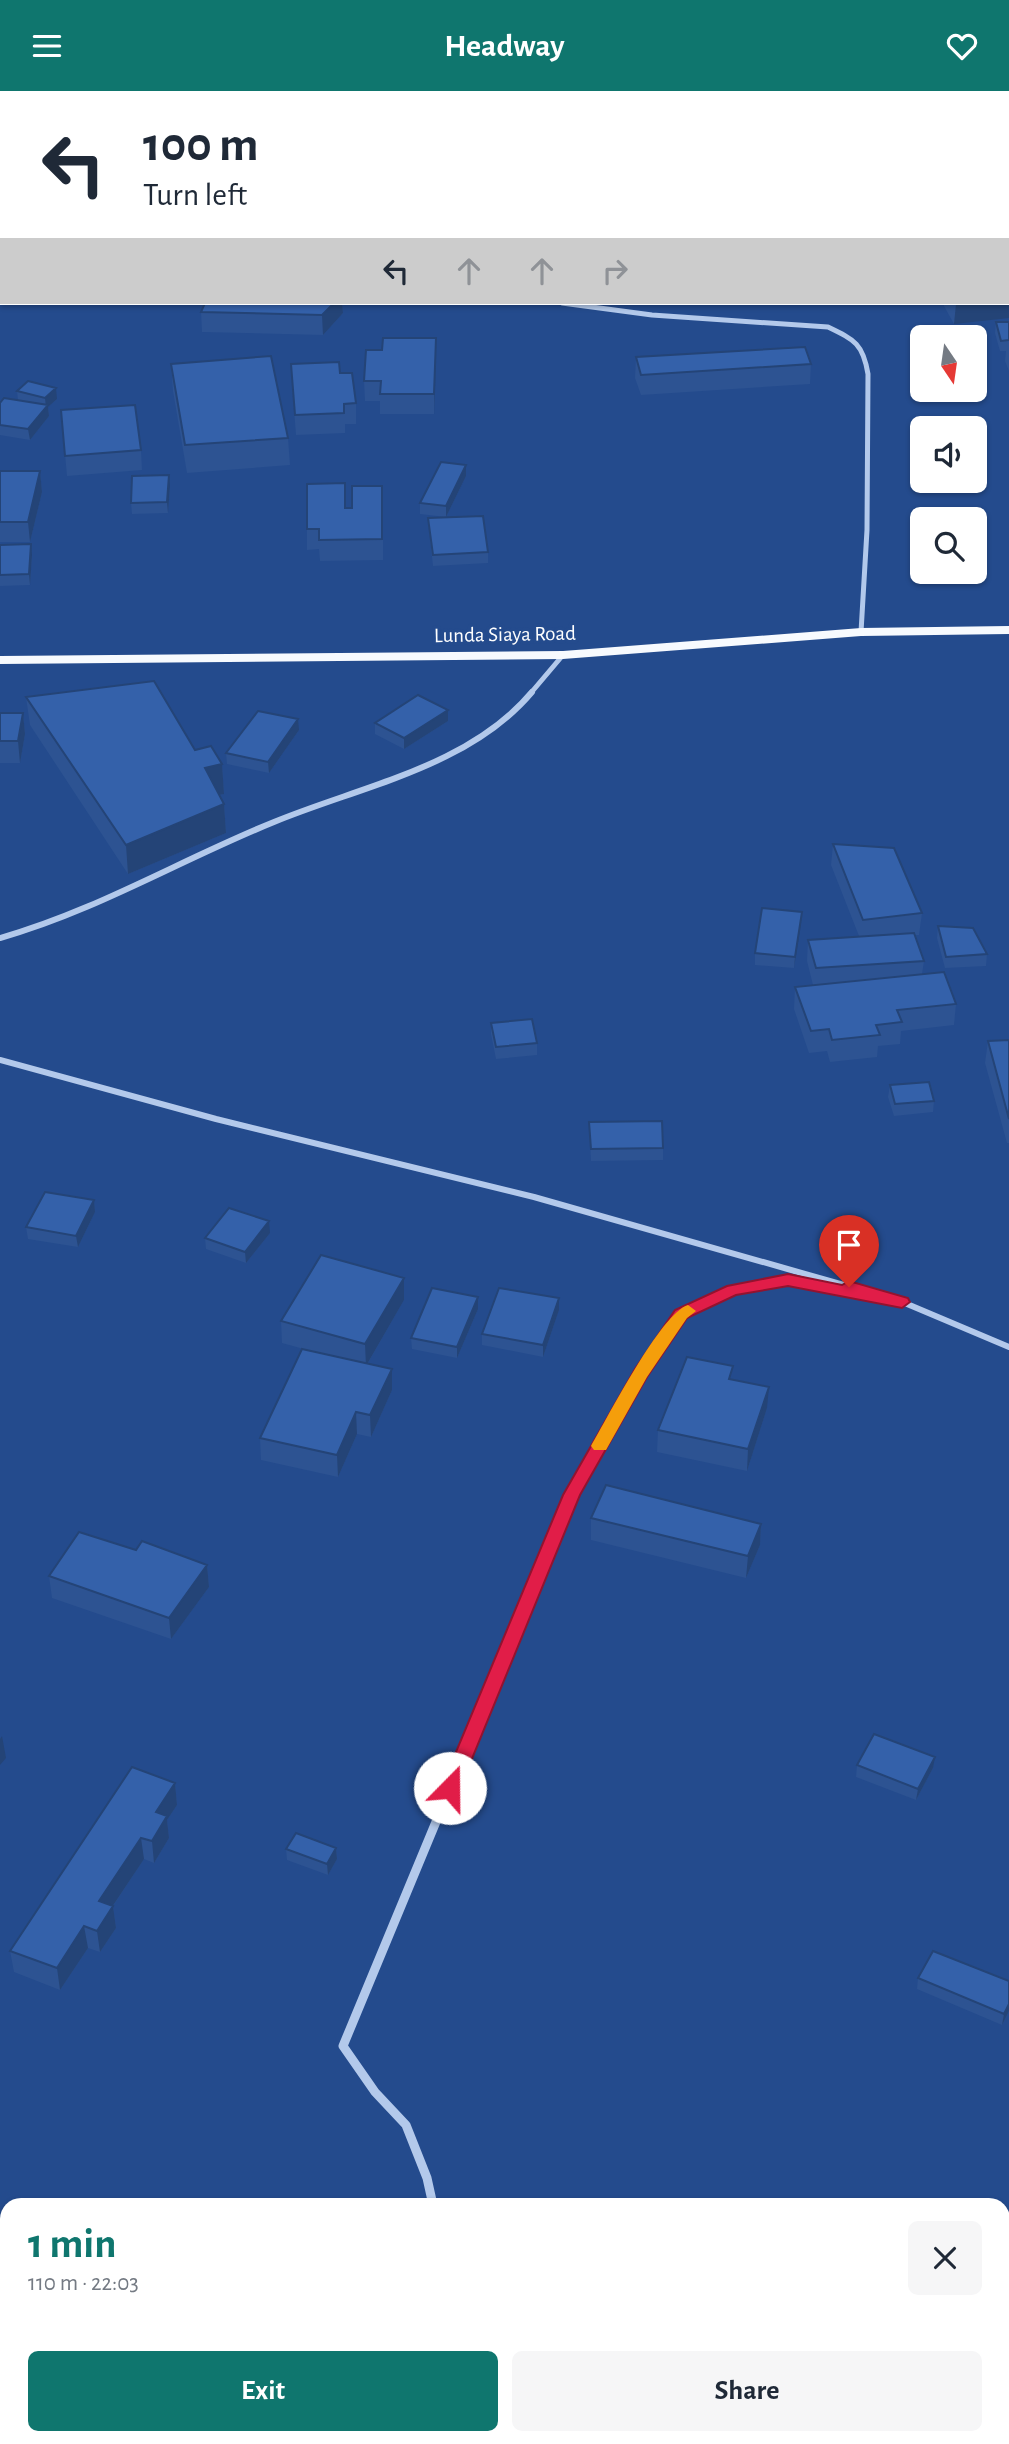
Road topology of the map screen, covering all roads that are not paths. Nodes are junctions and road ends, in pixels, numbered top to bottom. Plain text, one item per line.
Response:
1 (578, 305) edge
2 (1009, 630) edge
3 (861, 632) junction
4 (563, 655) junction
5 (0, 660) edge
6 (0, 938) edge
7 (0, 1060) edge
8 (902, 1302) junction
9 (1009, 1347) edge
10 (431, 2198) edge

1 - 3 street
2 - 3 main road, Lunda Siaya Road
3 - 4 main road, Lunda Siaya Road
4 - 5 main road, Lunda Siaya Road
4 - 6 street
7 - 8 street
8 - 9 street
8 - 10 street

